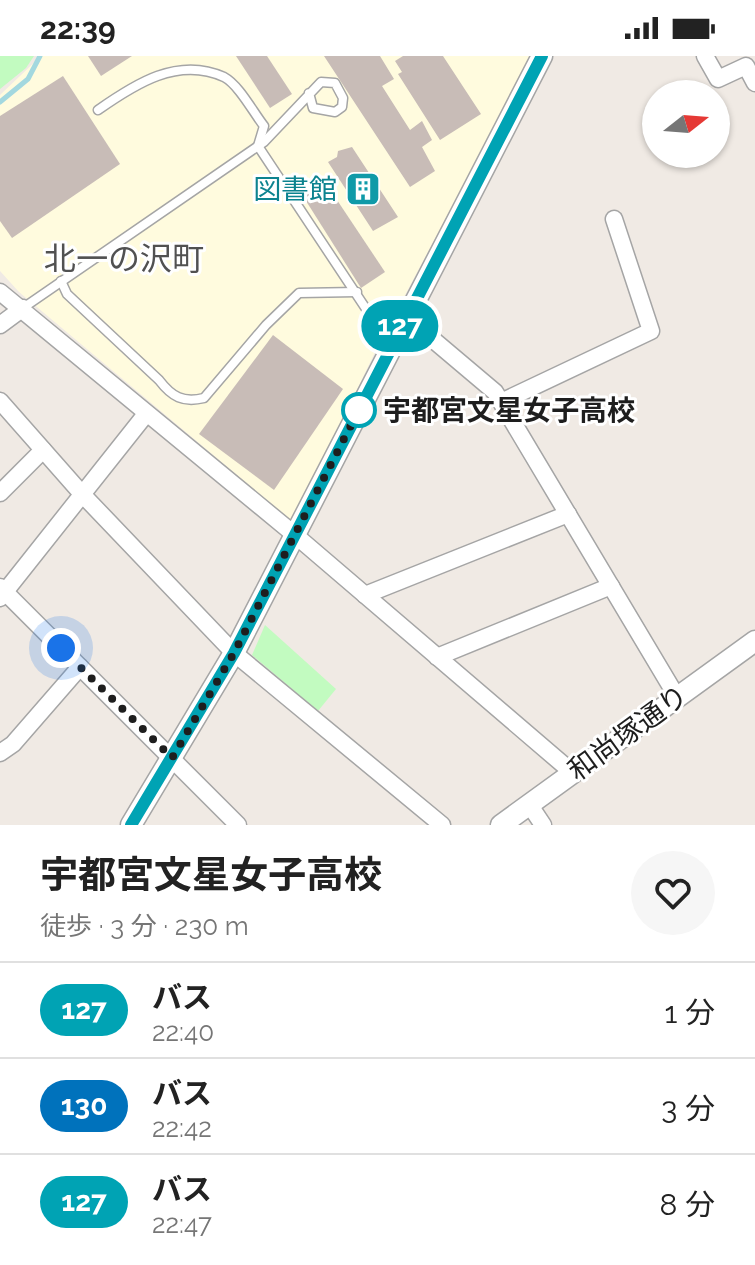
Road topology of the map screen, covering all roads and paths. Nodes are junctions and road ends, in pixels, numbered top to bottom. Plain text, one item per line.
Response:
1 (542, 56) edge
2 (705, 56) edge
3 (755, 83) edge
4 (309, 93) junction
5 (98, 110) dead end
6 (258, 146) junction
7 (614, 219) dead end
8 (61, 281) junction
9 (0, 292) edge
10 (357, 292) junction
11 (23, 308) junction
12 (405, 316) junction
13 (0, 325) edge
14 (391, 346) junction
15 (0, 401) edge
16 (501, 402) junction
17 (146, 414) junction
18 (43, 450) junction
19 (0, 493) edge
20 (82, 494) junction
21 (568, 514) junction
22 (295, 535) junction
23 (611, 586) junction
24 (2, 592) edge
25 (365, 595) junction
26 (755, 641) edge
27 (234, 653) junction
28 (437, 657) junction
29 (80, 667) junction
30 (677, 697) junction
31 (0, 753) edge
32 (172, 758) junction
33 (573, 773) junction
34 (529, 804) junction
35 (131, 825) edge
36 (238, 825) edge
37 (442, 825) edge
38 (501, 825) edge
39 (543, 825) edge

1 - 12 street
2 - 3 street
4 - 4 lane
4 - 6 lane
5 - 6 lane
6 - 8 lane
6 - 10 lane
7 - 16 street
8 - 10 lane
8 - 11 lane
9 - 11 street
10 - 14 lane
11 - 13 street
11 - 17 street
12 - 14 street
12 - 16 street
14 - 22 street
15 - 18 street
16 - 21 street
17 - 20 street
17 - 22 street
18 - 19 street
18 - 20 street
20 - 24 street
20 - 27 street
21 - 23 street
21 - 25 street
22 - 25 street
22 - 27 street
23 - 28 street
23 - 30 street
24 - 29 street
25 - 28 street
26 - 30 street, 和尚塚通り
27 - 32 street
27 - 37 street
28 - 33 street
29 - 31 street
29 - 32 street
30 - 33 street, 和尚塚通り
32 - 35 street
32 - 36 street
33 - 34 street, 和尚塚通り
34 - 38 street, 和尚塚通り
34 - 39 street

